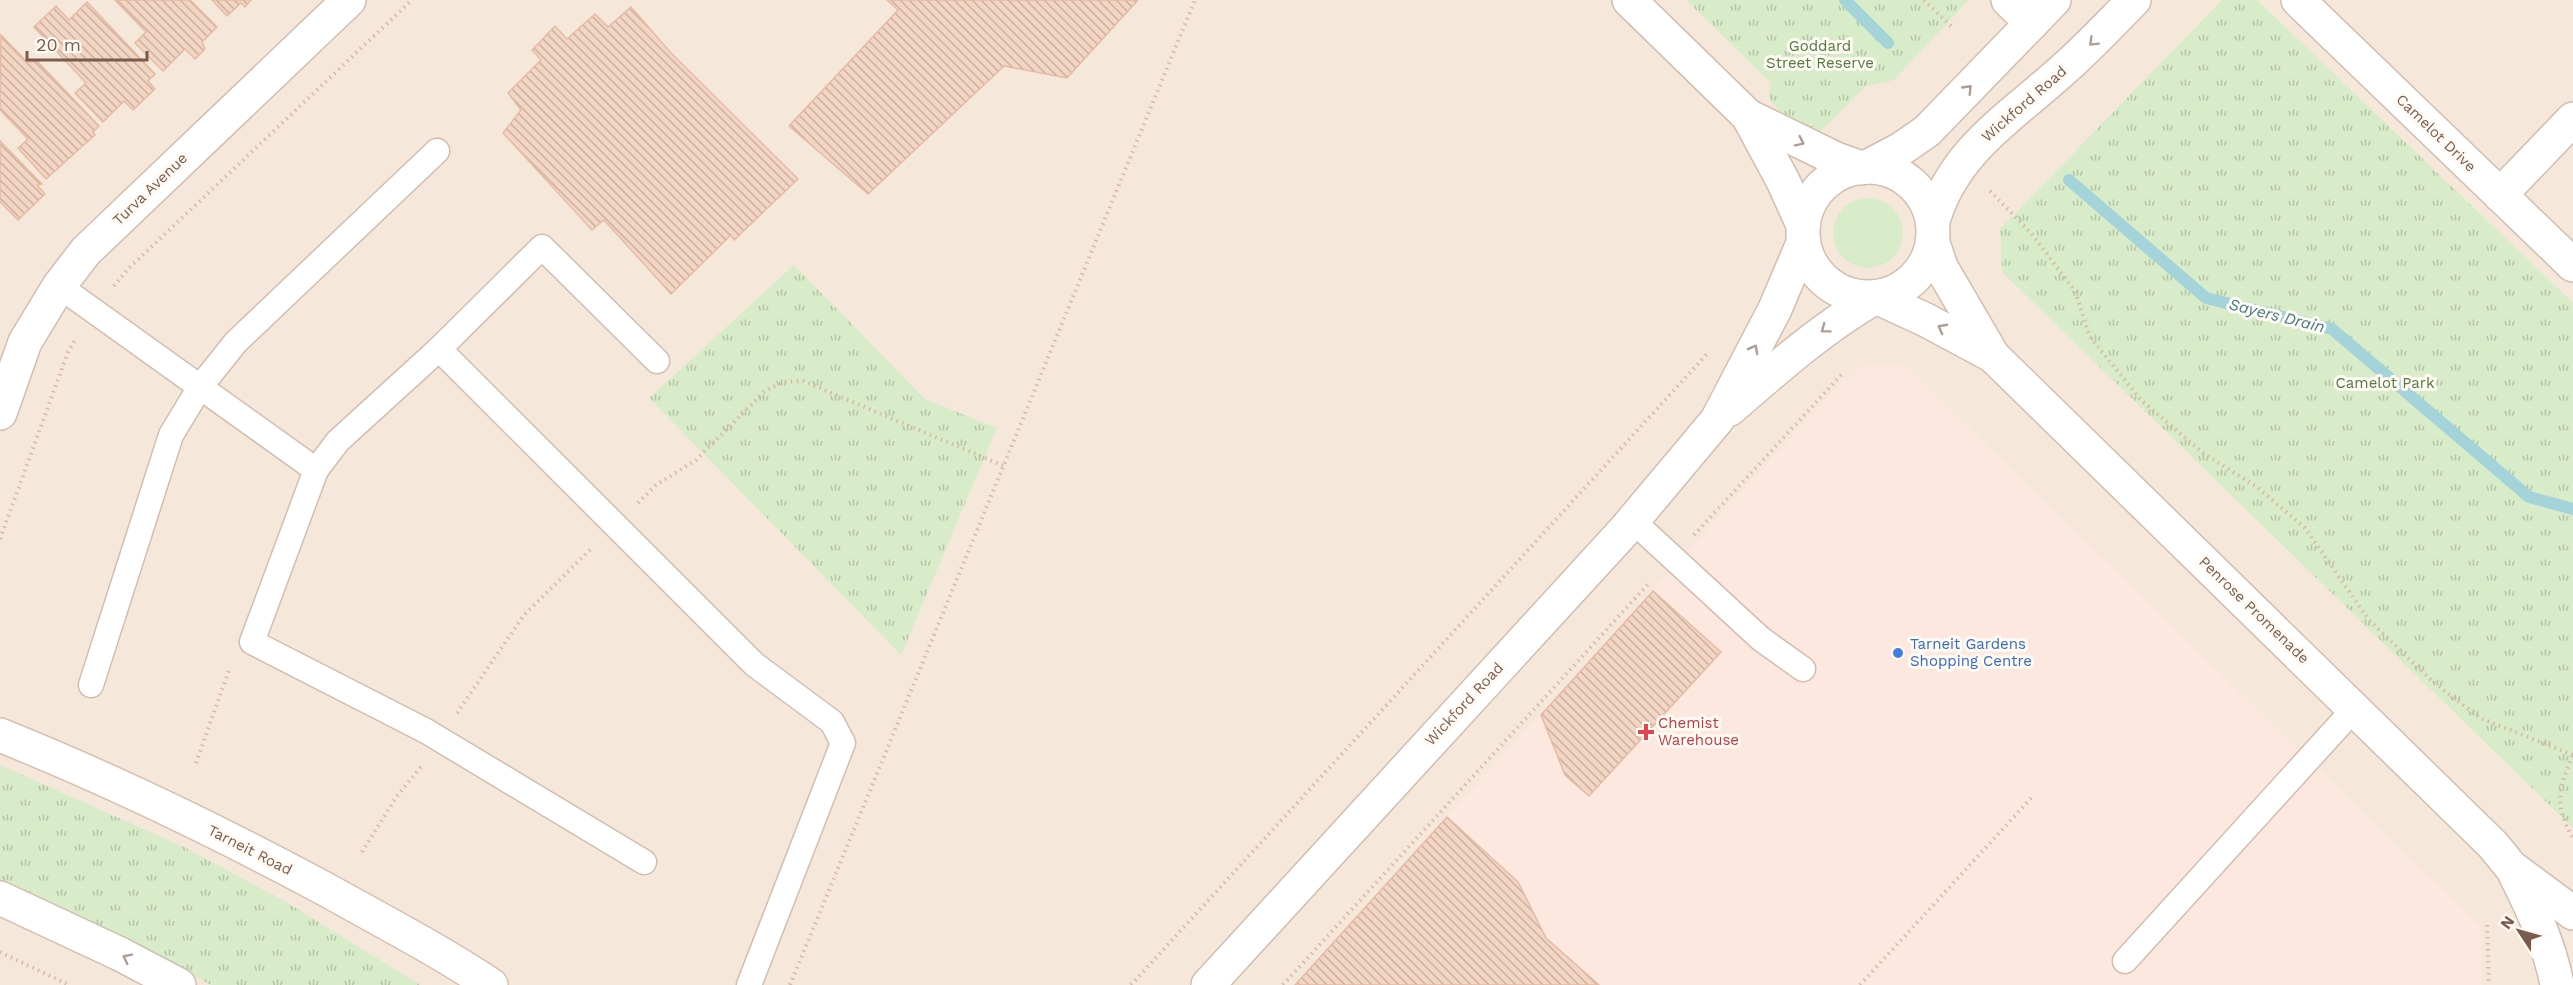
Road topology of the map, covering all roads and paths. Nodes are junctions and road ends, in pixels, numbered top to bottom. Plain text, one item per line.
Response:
1 (349, 0) edge
2 (412, 0) edge
3 (1195, 0) edge
4 (1629, 0) edge
5 (1924, 0) edge
6 (2008, 0) edge
7 (2134, 0) edge
8 (2298, 0) edge
9 (2043, 11) edge
10 (1952, 27) dead end
11 (1748, 116) junction
12 (2573, 119) edge
13 (437, 151) dead end
14 (1961, 164) junction
15 (1864, 167) junction
16 (2500, 195) junction
17 (1933, 232) junction
18 (1803, 234) junction
19 (2573, 265) edge
20 (59, 286) junction
21 (1875, 297) junction
22 (93, 310) junction
23 (439, 349) junction
24 (1712, 349) dead end
25 (1993, 356) junction
26 (657, 361) dead end
27 (1843, 373) dead end
28 (200, 387) junction
29 (0, 413) edge
30 (1717, 420) junction
31 (316, 470) junction
32 (1633, 521) junction
33 (0, 539) edge
34 (1674, 558) junction
35 (252, 642) junction
36 (1803, 669) dead end
37 (91, 685) dead end
38 (2355, 708) junction
39 (0, 735) edge
40 (2573, 756) edge
41 (195, 763) dead end
42 (2033, 796) dead end
43 (2573, 838) edge
44 (644, 862) dead end
45 (2511, 867) junction
46 (0, 898) edge
47 (2573, 913) edge
48 (2487, 925) dead end
49 (2573, 949) edge
50 (0, 952) edge
51 (2125, 961) dead end
52 (69, 985) edge
53 (179, 985) edge
54 (491, 985) edge
55 (749, 985) edge
56 (790, 985) edge
57 (1131, 985) edge
58 (1208, 985) edge
59 (1283, 985) edge
60 (1860, 985) edge
61 (2489, 985) edge
62 (2557, 985) edge

1 - 20 street, Turva Avenue
2 - 22 path
3 - 56 path
4 - 11 street
5 - 10 path
6 - 9 street
7 -> 14 street, Wickford Road
8 - 16 street, Camelot Drive
15 -> 9 street
11 -> 15 street
11 - 18 street
12 - 16 street
13 - 28 lane
14 - 17 street, Wickford Road
14 - 40 path
15 - 17 street
15 - 18 street
16 - 19 street, Camelot Drive
17 - 21 street
17 - 25 street, Penrose Promenade
18 - 21 street
30 -> 18 street, Wickford Road
20 - 22 lane
20 - 29 street, Turva Avenue
25 -> 21 street, Penrose Promenade
21 -> 30 street, Wickford Road
22 - 28 lane
22 - 33 path
23 - 26 lane
23 - 31 lane
23 - 55 lane
24 - 57 path
25 - 38 street, Penrose Promenade
27 - 34 path
28 - 31 lane
28 - 37 lane
30 - 32 street, Wickford Road
31 - 35 lane
32 - 34 lane
32 - 58 street, Wickford Road
34 - 36 lane
34 - 59 path
35 - 41 path
35 - 44 lane
38 - 45 street, Penrose Promenade
38 - 51 lane
39 - 54 street, Tarneit Road
40 - 43 path
42 - 60 path
45 - 47 street, Penrose Promenade
45 - 62 street, Penrose Promenade
53 -> 46 street
48 - 61 path
49 - 62 street
50 - 52 path

